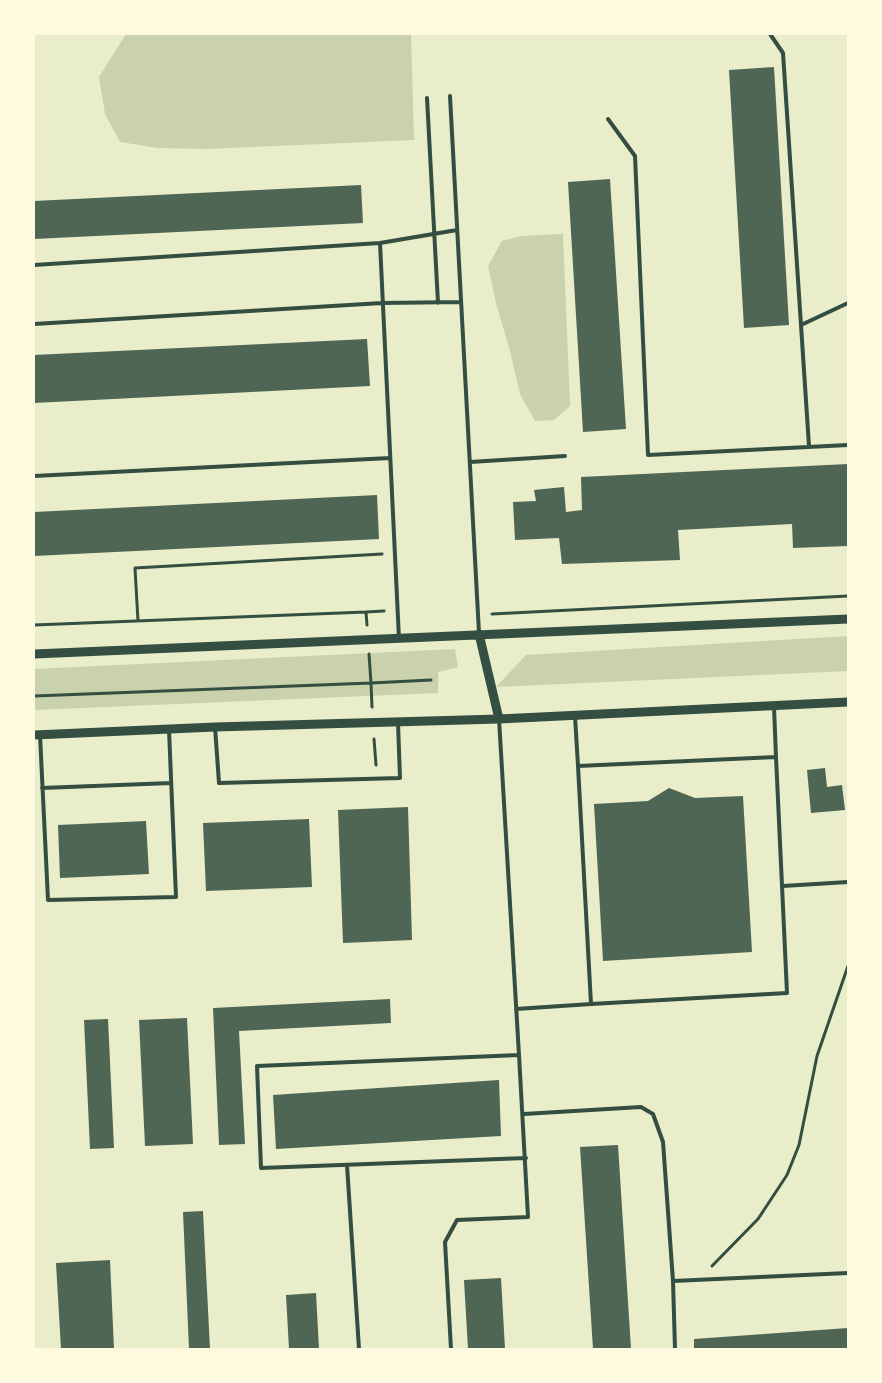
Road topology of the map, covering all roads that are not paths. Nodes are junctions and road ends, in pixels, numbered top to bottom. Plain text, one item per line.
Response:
1 (770, 34) edge
2 (450, 96) dead end
3 (427, 98) dead end
4 (608, 119) dead end
5 (457, 230) junction
6 (434, 233) junction
7 (380, 243) junction
8 (34, 265) edge
9 (438, 302) junction
10 (461, 302) junction
11 (848, 303) edge
12 (382, 304) junction
13 (34, 324) edge
14 (801, 324) junction
15 (848, 445) edge
16 (808, 446) junction
17 (565, 456) dead end
18 (390, 458) junction
19 (470, 462) junction
20 (34, 476) edge
21 (848, 619) edge
22 (479, 634) junction
23 (399, 639) junction
24 (34, 654) edge
25 (848, 702) edge
26 (774, 705) junction
27 (575, 716) junction
28 (499, 719) junction
29 (398, 722) junction
30 (215, 727) junction
31 (169, 729) junction
32 (37, 735) edge
33 (776, 757) junction
34 (578, 766) junction
35 (171, 782) junction
36 (42, 788) junction
37 (848, 882) edge
38 (783, 886) junction
39 (591, 1004) junction
40 (516, 1009) junction
41 (519, 1055) junction
42 (524, 1114) junction
43 (526, 1158) junction
44 (347, 1165) junction
45 (848, 1274) edge
46 (673, 1280) junction
47 (359, 1349) edge
48 (451, 1349) edge
49 (675, 1349) edge

1 - 14 lane
2 - 5 lane
3 - 6 lane
4 - 16 lane
5 - 6 lane
5 - 10 lane
6 - 7 lane
6 - 9 lane
7 - 8 lane
7 - 12 lane
9 - 10 lane
9 - 12 lane
10 - 19 lane
11 - 14 lane
12 - 13 lane
12 - 18 lane
14 - 16 lane
15 - 16 lane
17 - 19 lane
18 - 20 lane
18 - 23 lane
19 - 22 lane
21 - 22 street
22 - 23 street
22 - 28 street
23 - 24 street
25 - 26 street
26 - 27 street
26 - 33 lane
27 - 28 street
27 - 34 lane
28 - 29 street
28 - 40 lane
29 - 30 street
29 - 30 lane
30 - 31 street
31 - 32 street
31 - 35 lane
32 - 36 lane
33 - 34 lane
33 - 38 lane
34 - 39 lane
35 - 36 lane
35 - 36 lane
37 - 38 lane
38 - 39 lane
39 - 40 lane
40 - 41 lane
41 - 42 lane
41 - 44 lane
42 - 43 lane
42 - 46 lane
43 - 44 lane
43 - 48 lane
44 - 47 lane
45 - 46 lane
46 - 49 lane

